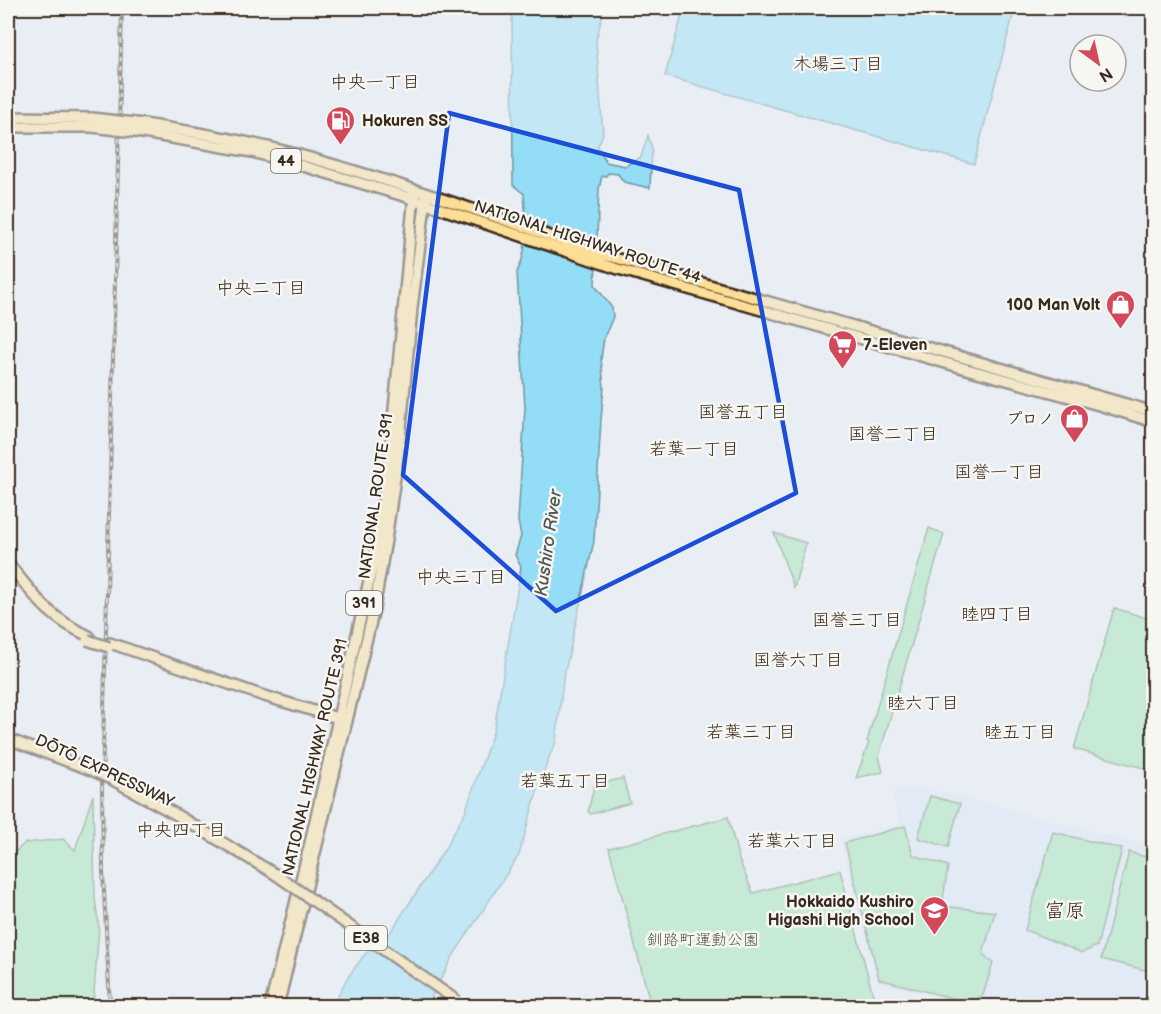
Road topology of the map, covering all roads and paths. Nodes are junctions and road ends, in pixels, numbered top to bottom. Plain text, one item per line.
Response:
1 (8, 117) edge
2 (92, 123) junction
3 (8, 127) edge
4 (414, 195) junction
5 (426, 199) junction
6 (600, 259) junction
7 (1154, 412) edge
8 (1154, 422) edge
9 (8, 563) edge
10 (8, 569) edge
11 (88, 638) junction
12 (338, 720) junction
13 (348, 722) junction
14 (8, 733) edge
15 (8, 739) edge
16 (8, 744) edge
17 (69, 761) junction
18 (90, 773) junction
19 (458, 1005) edge
20 (270, 1006) edge
21 (278, 1006) edge

1 - 2 highway, NATIONAL HIGHWAY ROUTE 44 / 44
2 - 3 highway, NATIONAL HIGHWAY ROUTE 44 / 44
2 - 4 highway, NATIONAL HIGHWAY ROUTE 44 / 44, bridge
4 - 5 highway, NATIONAL HIGHWAY ROUTE 44 / 44
4 - 12 highway, NATIONAL HIGHWAY ROUTE 391 / 391
5 - 6 highway, NATIONAL HIGHWAY ROUTE 44 / 44
5 - 13 highway, NATIONAL ROUTE 391 / 391
6 - 7 highway, NATIONAL HIGHWAY ROUTE 44 / 44
6 - 8 highway, NATIONAL HIGHWAY ROUTE 44 / 44
9 - 11 highway
10 - 11 highway
11 - 12 highway, bridge
12 - 13 highway
12 - 20 highway, NATIONAL HIGHWAY ROUTE 391 / 391
13 - 21 highway, NATIONAL ROUTE 391 / 391
14 - 17 highway
15 - 17 highway, DŌTŌ EXPRESSWAY / E38
16 - 18 highway, DŌTŌ EXPRESSWAY / E38
17 - 18 highway, DŌTŌ EXPRESSWAY / E38
18 - 19 highway, DŌTŌ EXPRESSWAY / E38, bridge

